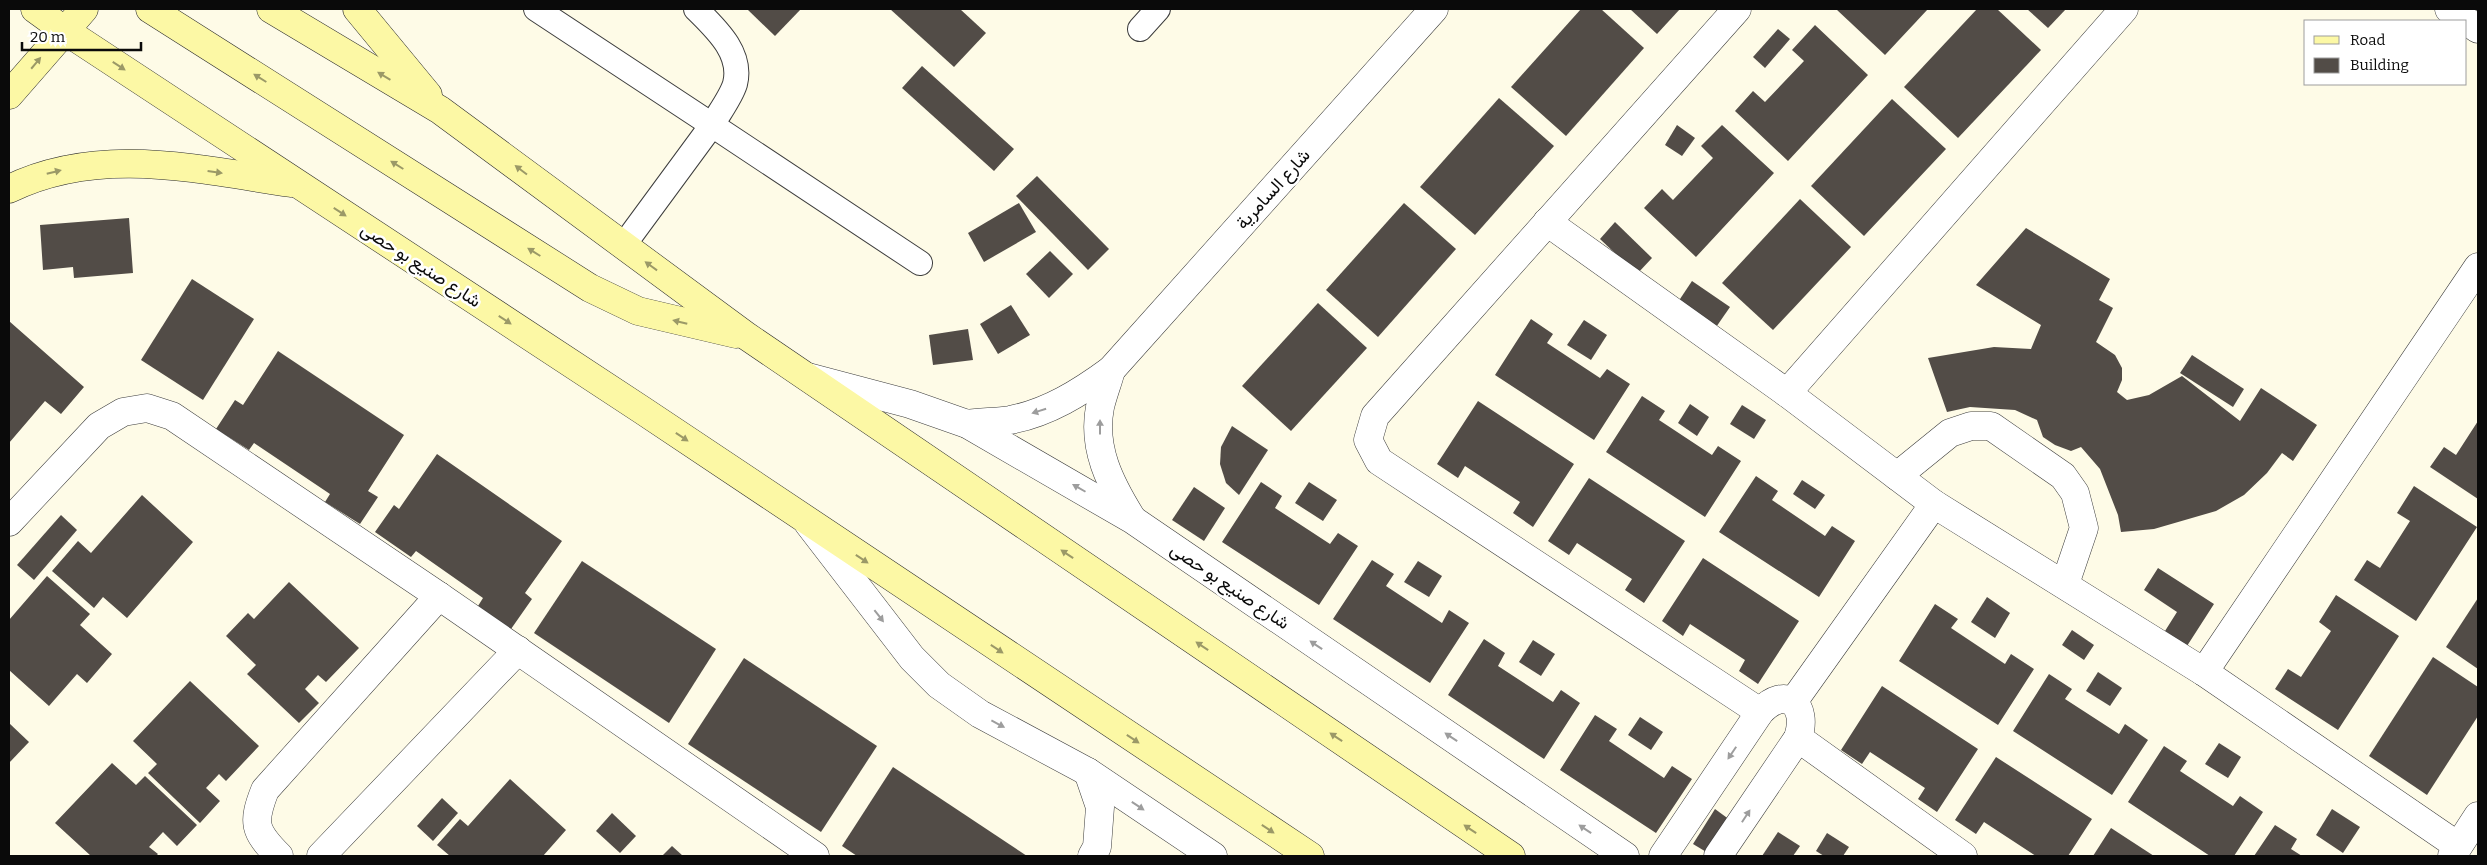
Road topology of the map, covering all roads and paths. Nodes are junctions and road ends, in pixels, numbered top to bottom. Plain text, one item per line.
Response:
1 (35, 9) edge
2 (84, 9) edge
3 (150, 9) edge
4 (272, 9) edge
5 (358, 9) edge
6 (536, 9) edge
7 (696, 9) edge
8 (1158, 9) edge
9 (1434, 9) edge
10 (1737, 9) edge
11 (2124, 9) edge
12 (2449, 9) edge
13 (56, 20) edge
14 (2464, 20) edge
15 (2467, 22) edge
16 (1140, 29) dead end
17 (2478, 30) edge
18 (9, 95) edge
19 (440, 110) junction
20 (712, 125) junction
21 (300, 185) junction
22 (9, 189) edge
23 (1547, 222) junction
24 (623, 246) junction
25 (920, 263) dead end
26 (2478, 268) edge
27 (745, 335) junction
28 (1111, 370) junction
29 (805, 376) junction
30 (1787, 393) junction
31 (967, 424) junction
32 (1897, 476) junction
33 (1934, 504) junction
34 (1133, 520) junction
35 (9, 522) edge
36 (807, 522) junction
37 (2065, 584) junction
38 (439, 596) junction
39 (518, 650) junction
40 (2204, 672) junction
41 (1793, 702) junction
42 (1760, 712) junction
43 (1798, 738) junction
44 (1088, 772) junction
45 (2478, 816) edge
46 (2455, 851) edge
47 (279, 856) edge
48 (321, 856) edge
49 (815, 856) edge
50 (1092, 856) edge
51 (1213, 856) edge
52 (1310, 856) edge
53 (1511, 856) edge
54 (1625, 856) edge
55 (1663, 856) edge
56 (1718, 856) edge
57 (1963, 856) edge

1 - 13 street, شارع صنيع بو حصى
2 - 13 street
27 -> 3 street
19 -> 4 street, شارع صنيع بو حصى
5 - 19 street
6 - 20 lane
7 - 20 lane
8 - 16 lane
9 - 28 street, شارع السامرية
10 - 23 street
11 - 30 street
12 - 14 street
18 -> 13 street
13 -> 21 street, شارع صنيع بو حصى
15 - 17 street
24 -> 19 street, شارع صنيع بو حصى
20 - 24 lane
20 - 25 lane
22 -> 21 street
21 -> 36 street, شارع صنيع بو حصى
23 - 30 street
23 - 42 street
27 -> 24 street, شارع صنيع بو حصى
26 - 40 street
27 - 29 street, شارع صنيع بو حصى
28 -> 31 street, شارع السامرية
34 -> 28 street, شارع السامرية
29 - 31 street, شارع صنيع بو حصى
53 -> 29 street, شارع صنيع بو حصى
30 - 32 street
34 -> 31 street, شارع صنيع بو حصى
32 - 33 street
32 - 37 street
33 - 37 street
33 - 41 street
54 -> 34 street, شارع صنيع بو حصى
35 - 38 street
36 -> 44 street, شارع صنيع بو حصى
36 -> 52 street, شارع صنيع بو حصى
37 - 40 street
38 - 39 street
38 - 47 street
39 - 48 street
39 - 49 street
40 - 46 street
41 - 42 street
41 - 43 street
42 -> 55 street
56 -> 43 street
43 - 57 street
44 - 50 street
44 -> 51 street, شارع صنيع بو حصى
45 - 46 street

